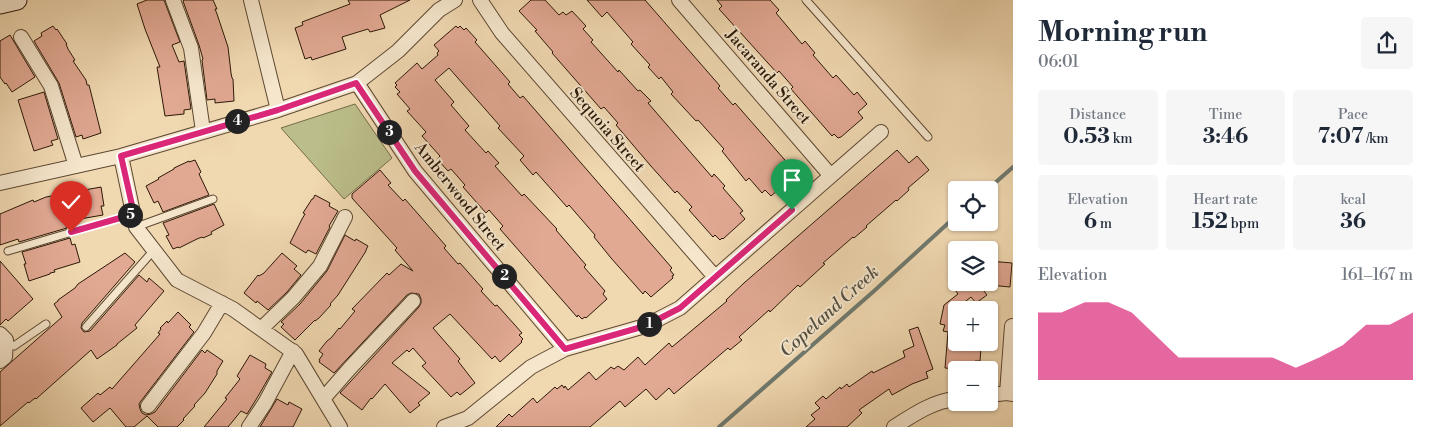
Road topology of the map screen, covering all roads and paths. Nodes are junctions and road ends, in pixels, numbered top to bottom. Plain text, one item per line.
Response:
1 (17, 0) edge
2 (173, 0) edge
3 (251, 0) edge
4 (455, 0) edge
5 (480, 0) edge
6 (680, 0) edge
7 (806, 0) edge
8 (0, 4) edge
9 (21, 37) dead end
10 (356, 83) junction
11 (278, 110) junction
12 (203, 131) junction
13 (881, 132) dead end
14 (928, 137) dead end
15 (121, 156) junction
16 (76, 166) junction
17 (831, 176) junction
18 (0, 183) edge
19 (213, 199) dead end
20 (345, 217) dead end
21 (135, 220) junction
22 (154, 250) junction
23 (8, 251) dead end
24 (715, 277) junction
25 (413, 301) dead end
26 (222, 303) junction
27 (46, 324) dead end
28 (1012, 326) edge
29 (86, 327) dead end
30 (261, 329) junction
31 (3, 337) edge
32 (565, 349) junction
33 (293, 351) junction
34 (0, 361) edge
35 (1010, 394) edge
36 (323, 399) junction
37 (948, 400) edge
38 (148, 406) dead end
39 (471, 423) edge
40 (249, 427) edge
41 (340, 427) edge
42 (444, 427) edge
43 (894, 427) edge

1 - 8 main road
2 - 12 street
3 - 11 street
4 - 10 street
5 - 24 street, Sequoia Street
6 - 17 street, Jacaranda Street
7 - 14 lane
9 - 16 street
10 - 11 street
10 - 32 street, Amberwood Street
11 - 12 street
12 - 15 street
13 - 17 street
15 - 16 street
15 - 21 street
16 - 18 street
17 - 24 street
19 - 21 lane
20 - 30 street
21 - 22 street
21 - 23 lane
22 - 26 street
22 - 29 lane
24 - 32 street
25 - 36 street
26 - 30 street
26 - 38 street
27 - 31 lane
28 - 35 street
30 - 33 street
31 - 34 street
32 - 39 street
33 - 36 street
33 - 40 street
36 - 41 street
37 - 43 street
39 - 42 street

